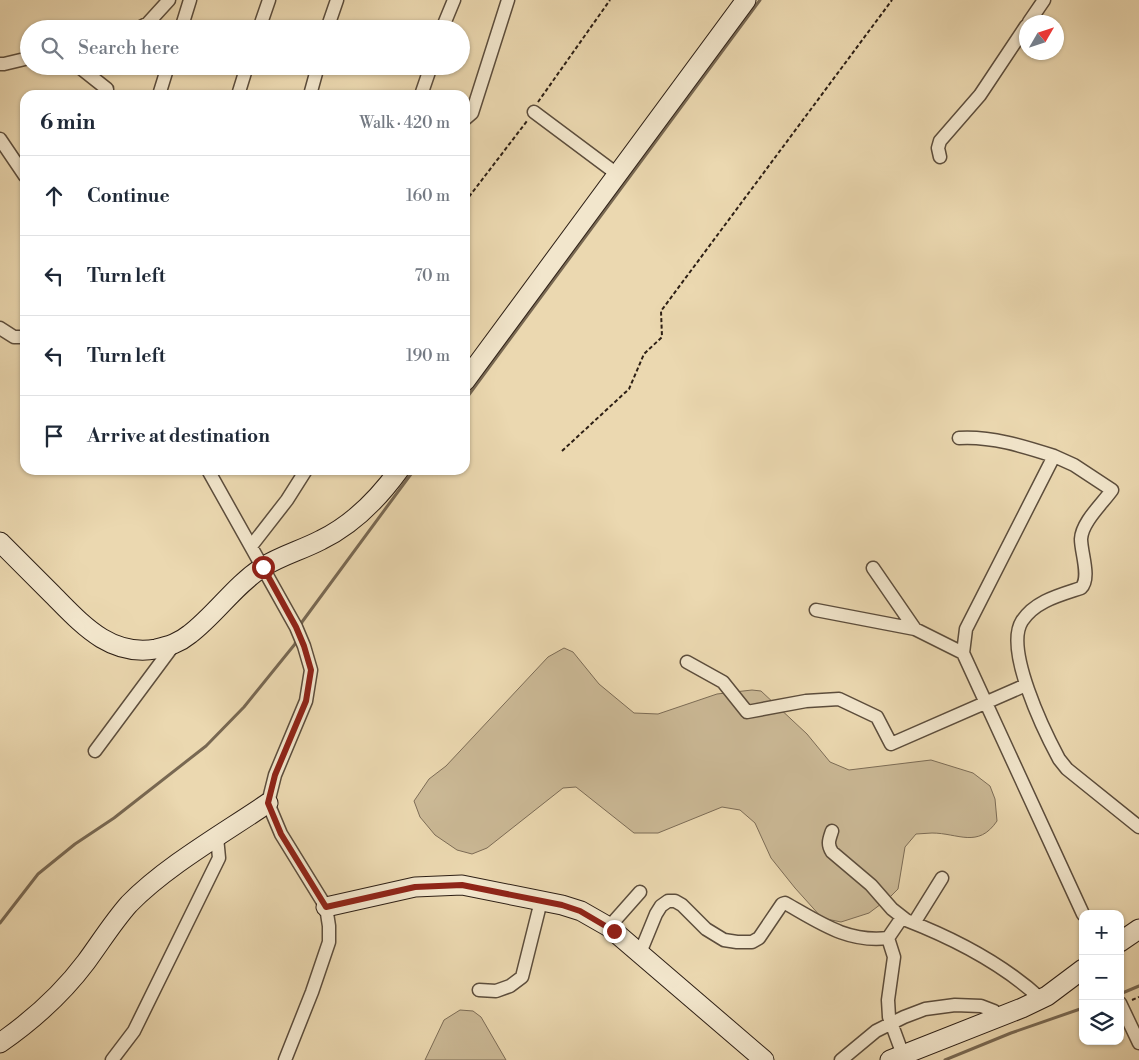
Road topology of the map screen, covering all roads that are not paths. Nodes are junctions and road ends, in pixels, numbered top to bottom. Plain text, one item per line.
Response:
1 (169, 0) edge
2 (190, 0) edge
3 (269, 0) edge
4 (337, 0) edge
5 (454, 0) edge
6 (508, 0) edge
7 (746, 0) edge
8 (1044, 0) edge
9 (1034, 15) edge
10 (151, 20) edge
11 (183, 20) edge
12 (262, 20) edge
13 (330, 20) edge
14 (446, 20) edge
15 (1019, 37) edge
16 (20, 60) edge
17 (0, 64) edge
18 (89, 75) edge
19 (165, 75) edge
20 (244, 75) edge
21 (316, 75) edge
22 (428, 75) edge
23 (107, 90) edge
24 (161, 90) edge
25 (240, 90) edge
26 (314, 90) edge
27 (424, 90) edge
28 (534, 112) road end
29 (470, 115) edge
30 (0, 139) edge
31 (940, 157) dead end
32 (20, 169) edge
33 (617, 174) junction
34 (0, 328) edge
35 (20, 337) edge
36 (470, 374) edge
37 (959, 438) dead end
38 (1054, 456) junction
39 (211, 475) edge
40 (303, 475) edge
41 (395, 475) edge
42 (0, 542) edge
43 (252, 545) junction
44 (263, 567) junction
45 (873, 568) dead end
46 (816, 610) dead end
47 (915, 629) junction
48 (173, 646) junction
49 (963, 654) junction
50 (687, 662) dead end
51 (1026, 685) junction
52 (986, 703) junction
53 (95, 751) dead end
54 (268, 803) junction
55 (1139, 828) edge
56 (832, 831) dead end
57 (217, 837) junction
58 (942, 878) dead end
59 (640, 892) dead end
60 (541, 901) junction
61 (326, 907) junction
62 (1081, 910) edge
63 (910, 921) junction
64 (609, 927) junction
65 (1139, 929) edge
66 (888, 938) junction
67 (1124, 939) edge
68 (640, 953) junction
69 (1079, 972) edge
70 (478, 990) dead end
71 (1041, 999) junction
72 (1124, 1012) edge
73 (999, 1018) junction
74 (891, 1023) junction
75 (0, 1043) edge
76 (1139, 1044) edge
77 (897, 1058) edge
78 (112, 1060) edge
79 (285, 1060) edge
80 (764, 1060) edge
81 (841, 1060) edge

1 - 10 street
2 - 11 street
3 - 12 street
4 - 13 street
5 - 14 street
6 - 29 street
7 - 33 street
8 - 9 street
15 - 31 street
16 - 17 street
18 - 23 street
19 - 24 street
20 - 25 street
21 - 26 street
22 - 27 street
28 - 33 street
30 - 32 street
33 - 36 street
34 - 35 street
37 - 38 street
38 - 49 street
38 - 51 street
39 - 43 street
40 - 43 street
41 - 44 street
42 - 48 street
43 - 44 street
44 - 48 street
44 - 54 street
45 - 47 street
46 - 47 street
47 - 49 street
48 - 53 street
49 - 52 street
50 - 52 street
51 - 52 street
51 - 55 street
52 - 62 street
54 - 57 street
54 - 61 street
56 - 63 street
57 - 75 street
57 - 78 street
58 - 63 street
59 - 64 street
60 - 61 street
60 - 64 street
60 - 70 street
61 - 79 street
63 - 66 street
63 - 71 street
64 - 68 street
65 - 67 street
66 - 68 street
66 - 74 street
68 - 80 street
69 - 71 street
71 - 73 street
72 - 76 street
73 - 74 street
73 - 77 street
74 - 77 street
74 - 81 street

